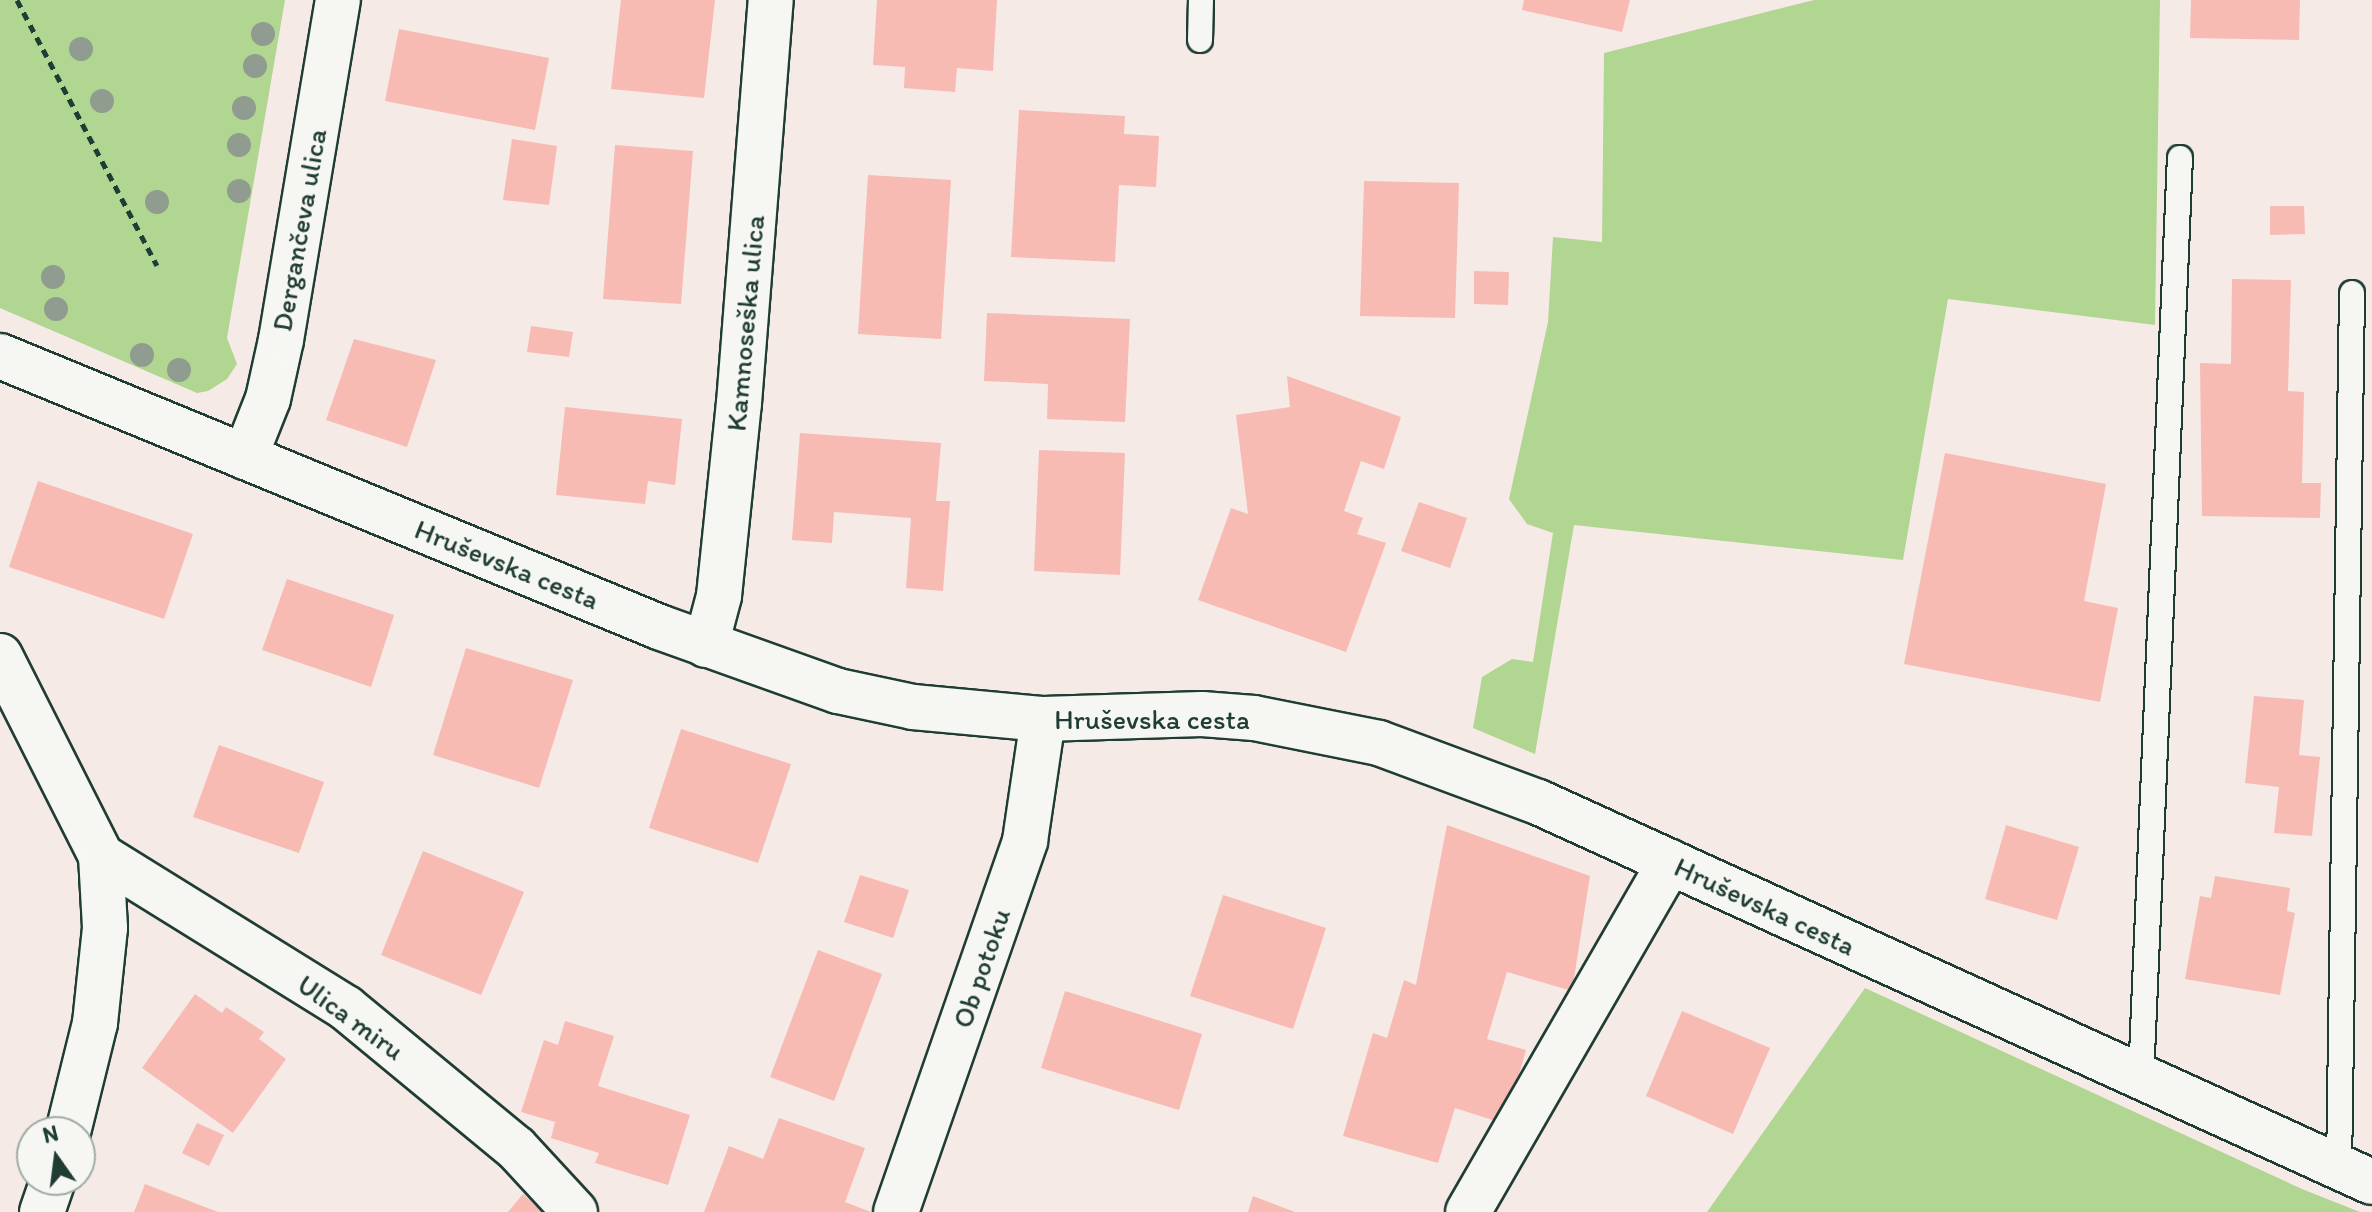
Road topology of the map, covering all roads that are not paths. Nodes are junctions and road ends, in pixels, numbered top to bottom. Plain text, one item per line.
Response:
1 (338, 0) edge
2 (771, 0) edge
3 (1201, 0) edge
4 (1200, 40) dead end
5 (2180, 158) dead end
6 (2352, 293) dead end
7 (0, 356) edge
8 (245, 457) junction
9 (706, 645) junction
10 (0, 656) edge
11 (1043, 719) junction
12 (101, 856) junction
13 (1670, 862) junction
14 (2141, 1079) junction
15 (72, 1116) edge
16 (2356, 1176) edge
17 (575, 1212) edge
18 (896, 1212) edge
19 (1468, 1212) edge

1 - 8 street, Dergančeva ulica
2 - 9 street, Kamnoseška ulica
3 - 4 lane
5 - 14 lane
6 - 16 lane
7 - 8 street, Hruševska cesta
8 - 9 street, Hruševska cesta
9 - 11 street, Hruševska cesta
10 - 12 street
11 - 13 street, Hruševska cesta
11 - 18 street, Ob potoku
12 - 15 street
12 - 17 street, Ulica miru
13 - 14 street, Hruševska cesta
13 - 19 street
14 - 16 street, Hruševska cesta

